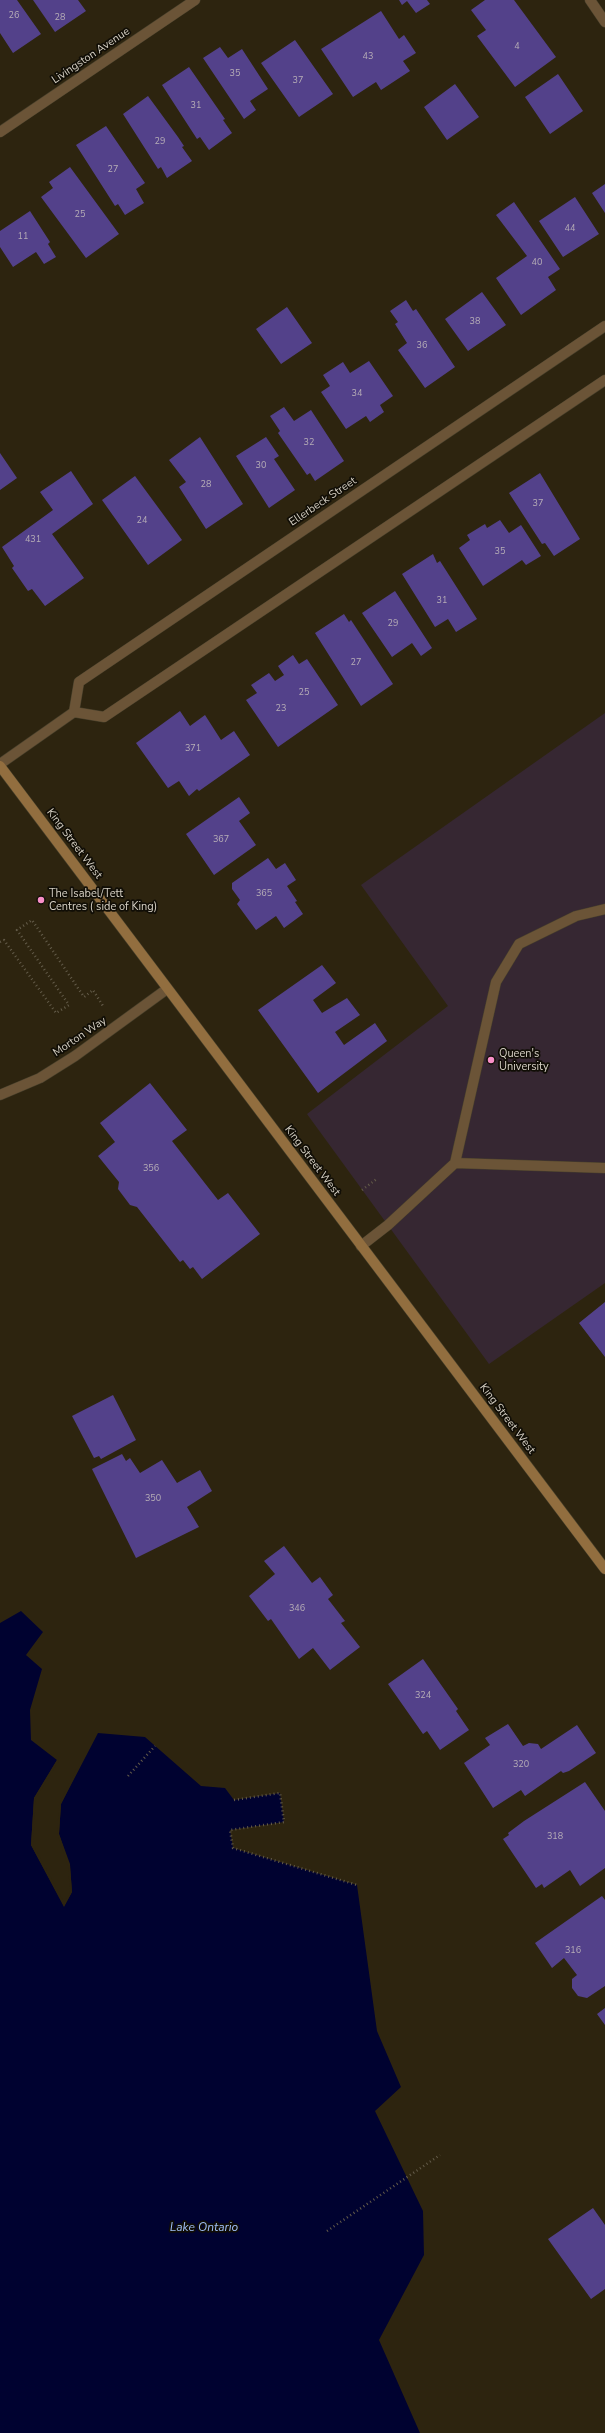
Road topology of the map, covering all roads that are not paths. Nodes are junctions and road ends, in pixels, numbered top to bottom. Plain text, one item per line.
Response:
1 (195, 0) edge
2 (590, 0) edge
3 (605, 22) edge
4 (0, 132) edge
5 (605, 326) edge
6 (605, 380) edge
7 (74, 712) junction
8 (0, 765) edge
9 (605, 909) edge
10 (167, 989) junction
11 (0, 1095) edge
12 (455, 1163) junction
13 (605, 1168) edge
14 (361, 1246) junction
15 (605, 1569) edge

1 - 4 street, Livingston Avenue
2 - 3 street
5 - 7 street, Ellerbeck Street
6 - 7 street
7 - 8 street
8 - 10 main road, King Street West
9 - 12 street
10 - 11 street, Morton Way
10 - 14 main road, King Street West
12 - 13 street
12 - 14 street
14 - 15 main road, King Street West

